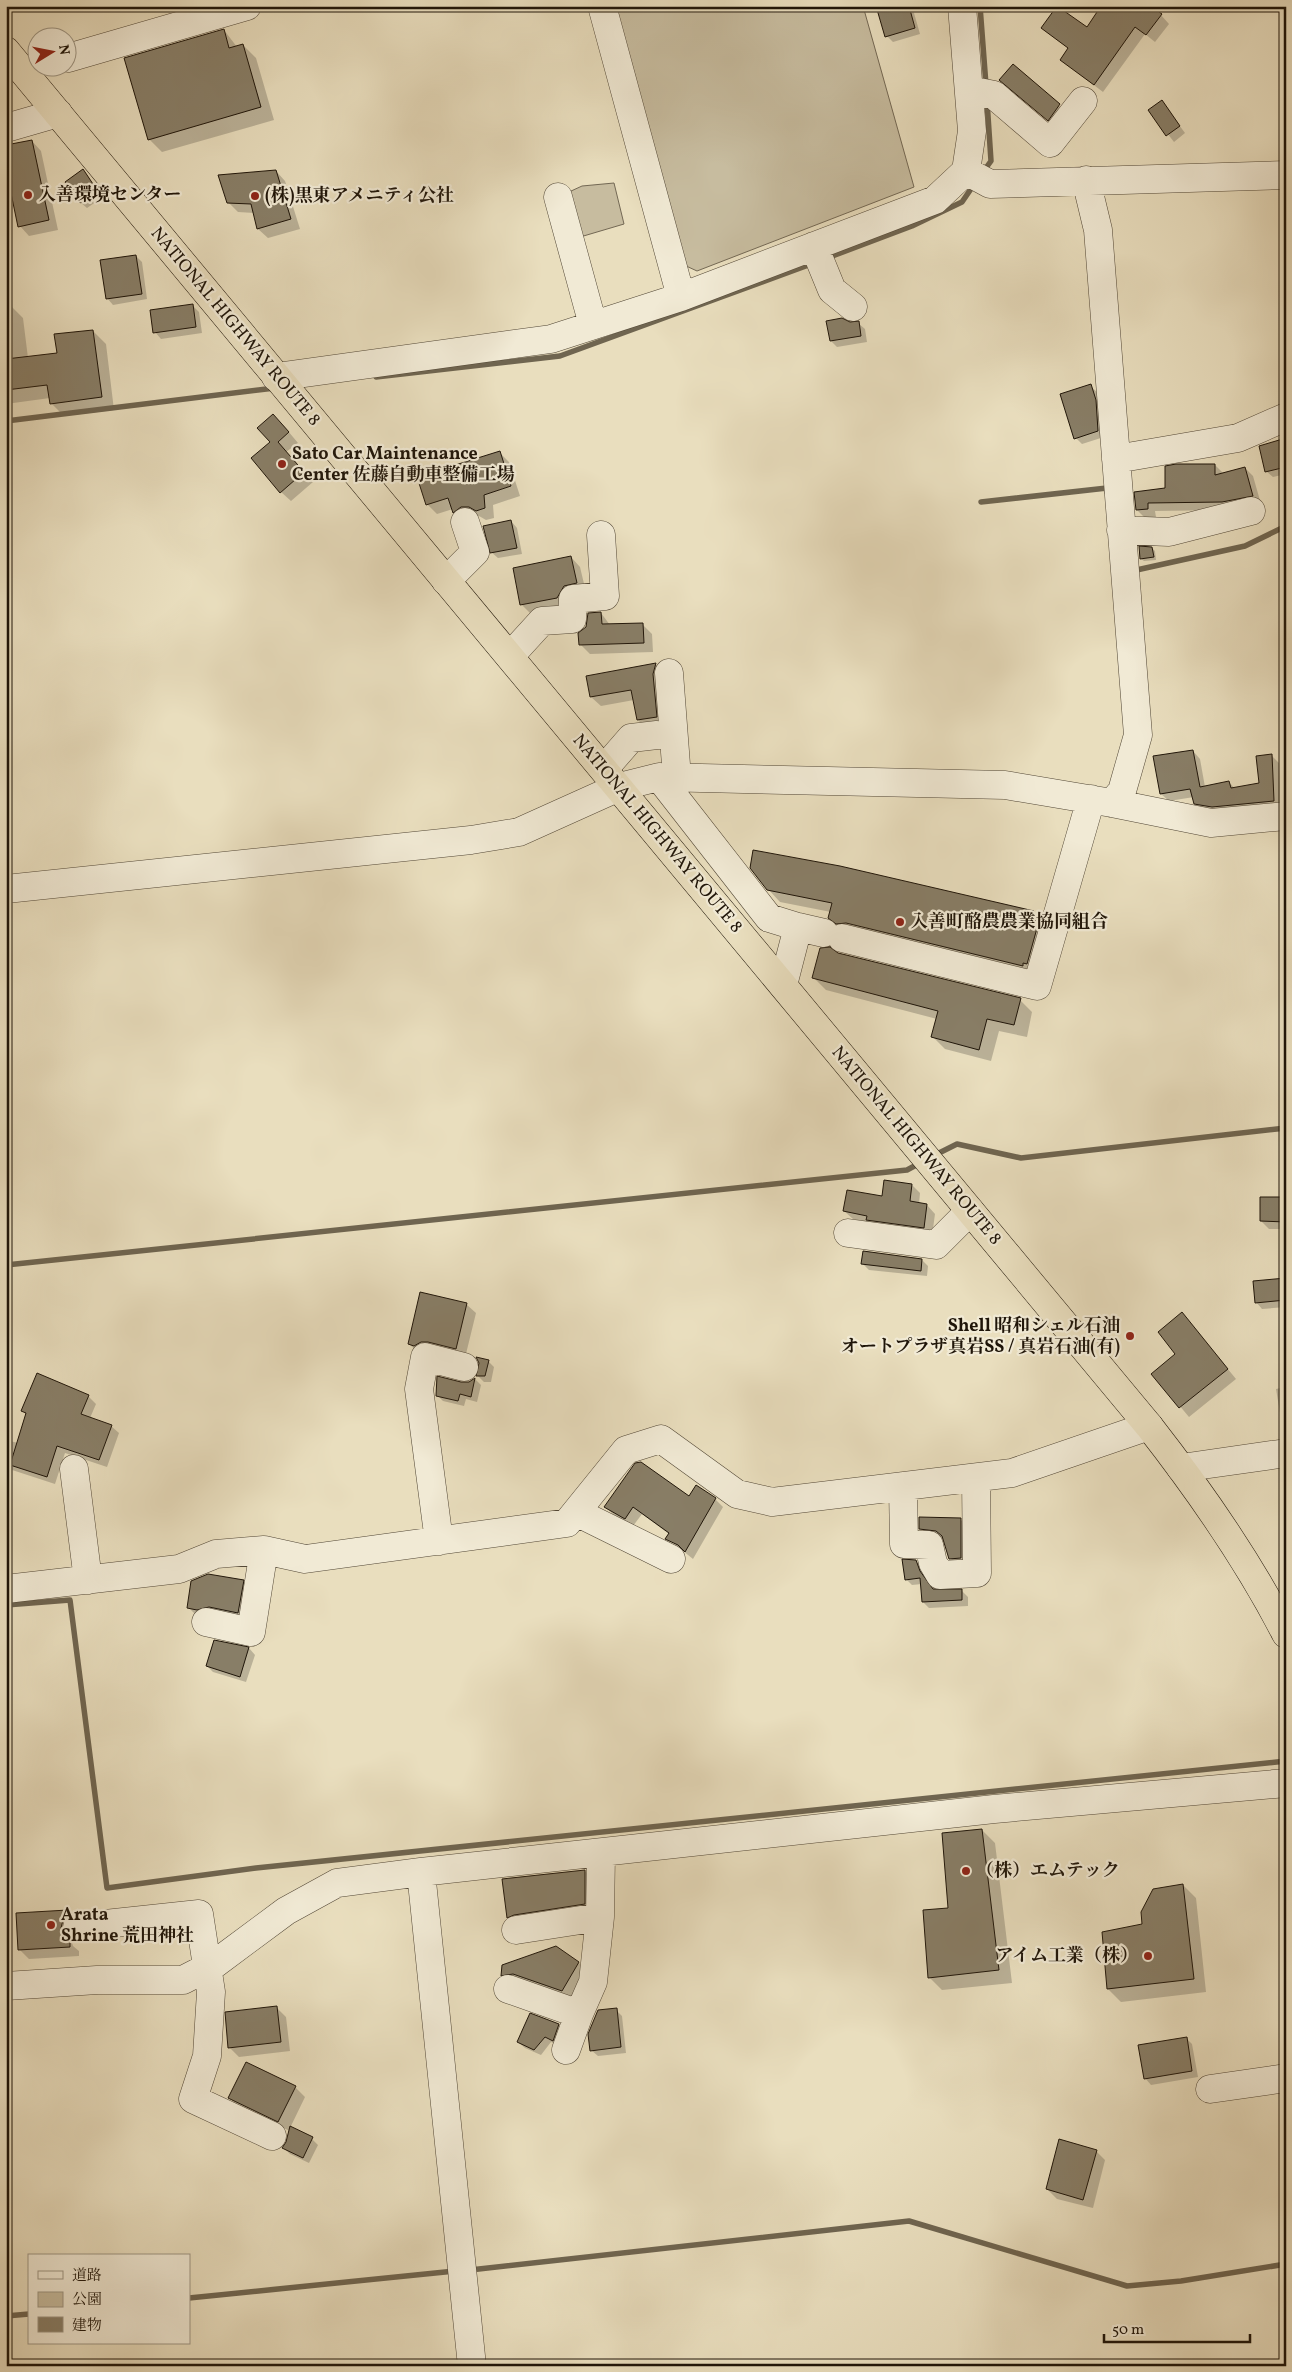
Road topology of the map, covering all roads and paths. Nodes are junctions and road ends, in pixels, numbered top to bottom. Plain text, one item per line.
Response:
1 (247, 6) edge
2 (602, 6) edge
3 (962, 6) edge
4 (6, 51) edge
5 (78, 55) edge
6 (28, 68) edge
7 (36, 78) edge
8 (969, 90) junction
9 (1083, 101) dead end
10 (58, 113) junction
11 (6, 128) edge
12 (966, 171) junction
13 (1286, 175) edge
14 (1086, 180) junction
15 (558, 197) dead end
16 (814, 246) junction
17 (680, 297) junction
18 (853, 307) dead end
19 (594, 325) junction
20 (276, 377) junction
21 (1286, 417) edge
22 (1116, 459) junction
23 (1251, 511) dead end
24 (465, 522) dead end
25 (1121, 530) junction
26 (601, 535) dead end
27 (446, 581) junction
28 (510, 656) junction
29 (669, 673) dead end
30 (657, 735) dead end
31 (612, 778) junction
32 (668, 778) junction
33 (1102, 801) junction
34 (1286, 816) edge
35 (6, 889) edge
36 (821, 933) junction
37 (783, 986) junction
38 (970, 1211) junction
39 (848, 1233) dead end
40 (464, 1367) dead end
41 (1149, 1426) junction
42 (1286, 1453) edge
43 (1182, 1468) junction
44 (74, 1469) dead end
45 (976, 1478) junction
46 (903, 1486) junction
47 (576, 1512) junction
48 (438, 1541) junction
49 (264, 1550) junction
50 (671, 1559) dead end
51 (88, 1580) junction
52 (6, 1589) edge
53 (206, 1622) dead end
54 (1286, 1634) edge
55 (1286, 1783) edge
56 (600, 1854) junction
57 (421, 1872) junction
58 (600, 1917) junction
59 (77, 1927) dead end
60 (516, 1930) dead end
61 (207, 1968) junction
62 (6, 1986) edge
63 (508, 1989) dead end
64 (579, 2014) junction
65 (566, 2050) dead end
66 (1286, 2078) edge
67 (1210, 2089) dead end
68 (272, 2136) dead end
69 (472, 2366) edge

1 - 5 street
2 - 17 street
3 - 8 street
4 - 6 highway, NATIONAL HIGHWAY ROUTE 8
7 - 10 highway, NATIONAL HIGHWAY ROUTE 8
8 - 9 street
8 - 12 street
10 - 11 street
10 - 20 highway, NATIONAL HIGHWAY ROUTE 8
12 - 14 street
12 - 16 street
13 - 14 street
14 - 22 street
15 - 19 street
16 - 17 street
16 - 18 street
17 - 19 street
19 - 20 street
20 - 27 highway, NATIONAL HIGHWAY ROUTE 8
21 - 22 street
22 - 25 street
23 - 25 street
24 - 27 street
25 - 33 street
26 - 28 street
27 - 28 highway, NATIONAL HIGHWAY ROUTE 8
28 - 31 highway, NATIONAL HIGHWAY ROUTE 8
29 - 32 street
30 - 31 street
31 - 32 street
31 - 35 street
31 - 37 highway, NATIONAL HIGHWAY ROUTE 8
32 - 33 street
32 - 36 street
33 - 34 street
33 - 36 street
36 - 37 street
37 - 38 highway, NATIONAL HIGHWAY ROUTE 8
38 - 39 street
38 - 41 highway, NATIONAL HIGHWAY ROUTE 8
40 - 48 street
41 - 43 highway, NATIONAL HIGHWAY ROUTE 8
41 - 45 street
42 - 43 street
43 - 54 highway, NATIONAL HIGHWAY ROUTE 8
44 - 51 street
45 - 46 street
45 - 46 street
46 - 47 street
47 - 48 street
47 - 50 street
48 - 49 street
49 - 51 street
49 - 53 street
51 - 52 street
55 - 56 street
56 - 57 street
56 - 58 street
57 - 61 street
57 - 69 street
58 - 60 street
58 - 64 street
59 - 61 street
61 - 62 street
61 - 68 street
63 - 64 street
64 - 65 street
66 - 67 street

